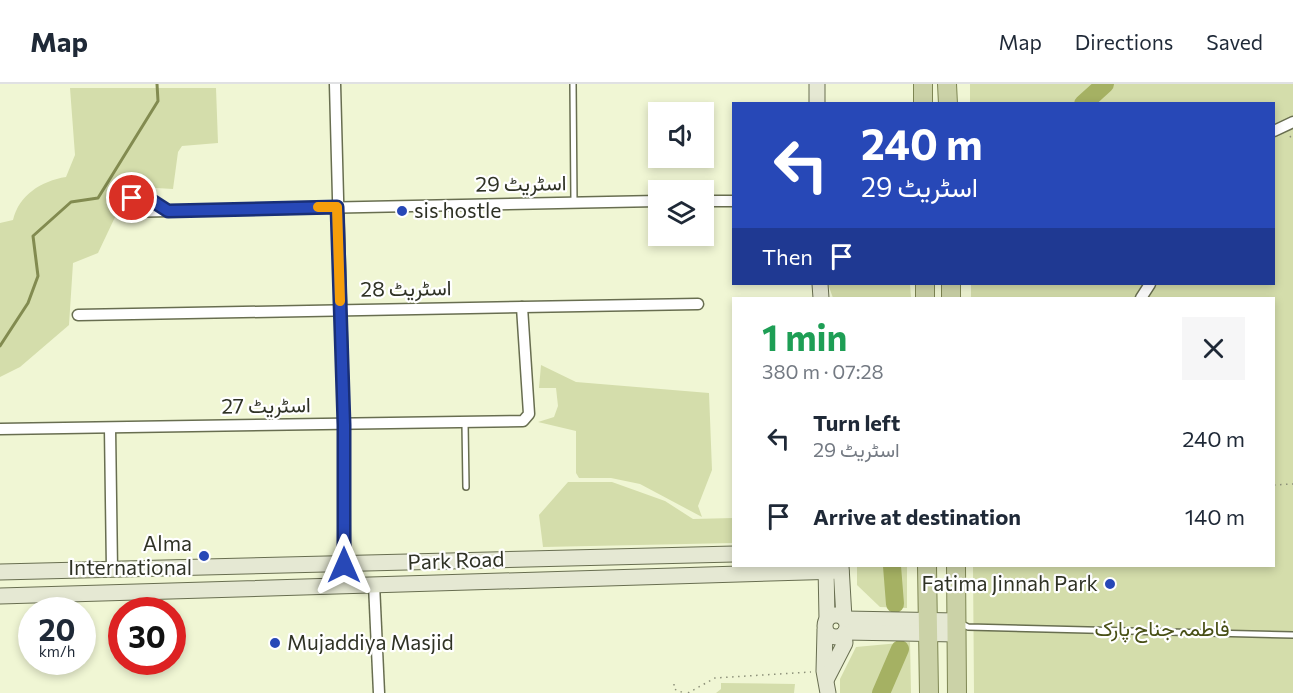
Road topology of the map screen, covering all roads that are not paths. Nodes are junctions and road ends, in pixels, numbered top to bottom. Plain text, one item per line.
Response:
1 (335, 84) edge
2 (573, 84) edge
3 (817, 84) edge
4 (923, 84) edge
5 (947, 84) edge
6 (817, 102) edge
7 (923, 102) edge
8 (948, 102) edge
9 (1293, 122) edge
10 (1275, 131) edge
11 (648, 201) edge
12 (714, 201) edge
13 (732, 201) edge
14 (574, 202) junction
15 (337, 207) junction
16 (168, 211) dead end
17 (698, 304) dead end
18 (522, 307) junction
19 (340, 309) junction
20 (78, 315) dead end
21 (465, 423) junction
22 (344, 425) junction
23 (110, 428) junction
24 (0, 429) edge
25 (466, 488) dead end
26 (732, 554) edge
27 (344, 565) junction
28 (927, 567) edge
29 (956, 567) edge
30 (834, 568) edge
31 (112, 570) junction
32 (0, 572) edge
33 (374, 584) junction
34 (345, 585) junction
35 (0, 596) edge
36 (826, 624) junction
37 (845, 626) junction
38 (928, 627) junction
39 (961, 627) junction
40 (1293, 635) edge
41 (826, 681) edge
42 (379, 693) edge
43 (929, 693) edge
44 (957, 693) edge

1 - 15 street
2 - 14 lane
3 - 6 street
4 - 7 main road
5 - 8 main road
9 - 10 street
11 - 14 street, اسٹریٹ 29
12 - 13 street
14 - 15 street, اسٹریٹ 29
15 - 16 street, اسٹریٹ 29
15 - 19 street
17 - 18 street, اسٹریٹ 28
18 - 19 street, اسٹریٹ 28
18 - 21 street, اسٹریٹ 27
19 - 20 street, اسٹریٹ 28
19 - 22 street
21 - 22 street, اسٹریٹ 27
21 - 25 lane
22 - 23 street, اسٹریٹ 27
22 - 27 street
23 - 24 street, اسٹریٹ 27
23 - 31 street
26 - 27 street, Park Road
27 - 31 street, Park Road
27 - 34 street
28 - 38 main road
29 - 39 main road
30 - 33 street, Park Road
30 - 36 street
30 - 37 street
31 - 32 street, Park Road
33 - 34 street, Park Road
33 - 42 street
34 - 35 street, Park Road
36 - 37 street
36 - 41 street
37 - 38 street
37 - 41 street
38 - 39 street
38 - 43 main road
39 - 40 lane
39 - 44 main road

